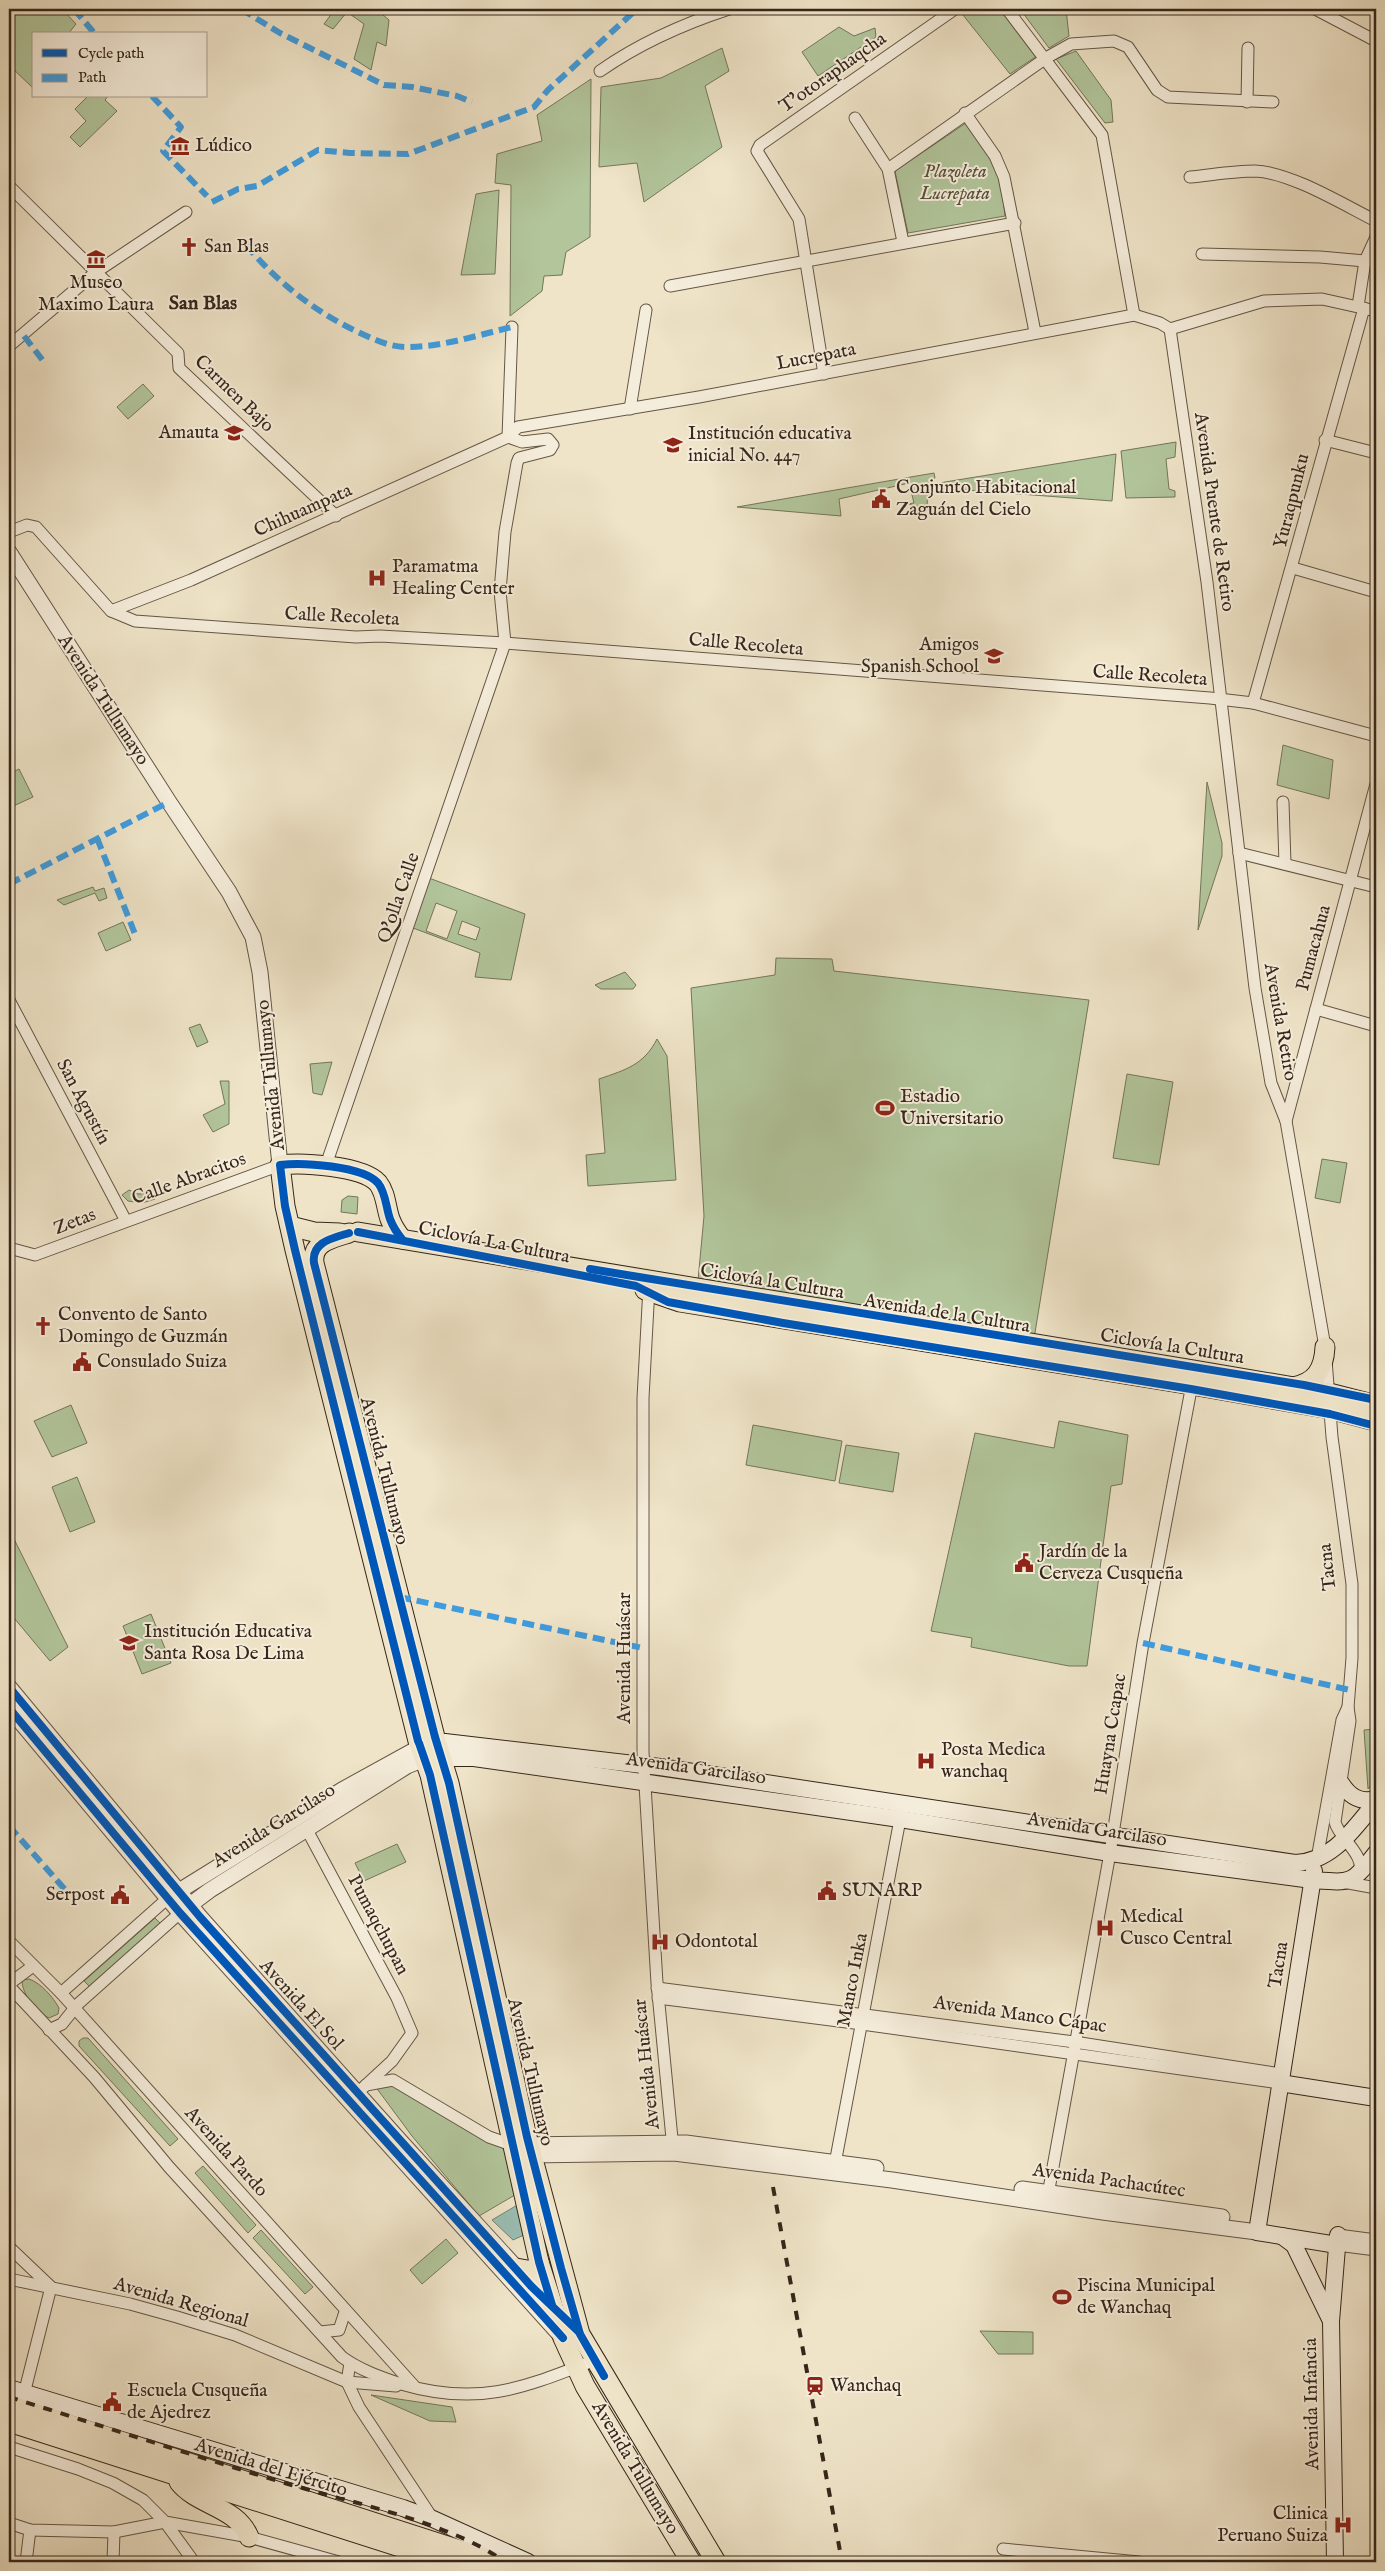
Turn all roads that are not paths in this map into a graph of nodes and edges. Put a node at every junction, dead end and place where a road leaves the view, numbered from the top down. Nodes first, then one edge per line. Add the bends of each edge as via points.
1 (729, 9) edge
2 (955, 9) edge
3 (1007, 9) edge
4 (1315, 9) edge
5 (1376, 41) edge
6 (1248, 48) dead end
7 (1046, 58) junction
8 (600, 71) dead end
9 (1246, 102) junction
10 (1273, 102) dead end
11 (965, 113) junction
12 (855, 118) dead end
13 (888, 169) junction
14 (1190, 177) dead end
15 (9, 186) edge
16 (186, 212) dead end
17 (1376, 220) edge
18 (1015, 224) junction
19 (1376, 237) edge
20 (903, 242) junction
21 (1202, 254) dead end
22 (1364, 261) junction
23 (806, 262) junction
24 (96, 272) junction
25 (670, 286) dead end
26 (1361, 307) junction
27 (646, 310) dead end
28 (1376, 312) edge
29 (1134, 315) junction
30 (512, 327) dead end
31 (1170, 329) junction
32 (1035, 332) junction
33 (9, 346) edge
34 (824, 374) junction
35 (630, 409) junction
36 (508, 438) junction
37 (1325, 440) junction
38 (1376, 453) edge
39 (336, 516) junction
40 (9, 532) edge
41 (9, 552) edge
42 (1293, 568) junction
43 (1376, 592) edge
44 (111, 611) junction
45 (505, 643) junction
46 (1222, 700) junction
47 (1254, 704) junction
48 (1376, 736) edge
49 (1376, 784) edge
50 (1282, 802) dead end
51 (1239, 852) junction
52 (1285, 864) junction
53 (1350, 880) junction
54 (1376, 887) edge
55 (9, 1000) edge
56 (1316, 1009) junction
57 (1376, 1026) edge
58 (1286, 1121) junction
59 (326, 1165) junction
60 (272, 1168) junction
61 (386, 1206) junction
62 (126, 1221) junction
63 (290, 1226) junction
64 (354, 1233) junction
65 (402, 1239) junction
66 (9, 1248) edge
67 (645, 1284) junction
68 (1325, 1347) junction
69 (1193, 1377) junction
70 (1293, 1387) junction
71 (1330, 1401) junction
72 (1376, 1405) edge
73 (1376, 1421) edge
74 (9, 1687) edge
75 (1348, 1707) junction
76 (9, 1708) edge
77 (431, 1752) junction
78 (643, 1766) junction
79 (645, 1782) junction
80 (1341, 1783) junction
81 (1376, 1800) edge
82 (902, 1812) junction
83 (306, 1828) junction
84 (1113, 1836) junction
85 (1344, 1840) junction
86 (1376, 1852) edge
87 (1110, 1853) junction
88 (1321, 1857) junction
89 (1359, 1875) junction
90 (1312, 1880) junction
91 (1341, 1882) junction
92 (1376, 1888) edge
93 (173, 1894) junction
94 (185, 1908) junction
95 (9, 1941) edge
96 (33, 1966) junction
97 (9, 1985) edge
98 (61, 1993) junction
99 (658, 1993) junction
100 (76, 2008) junction
101 (863, 2019) junction
102 (49, 2030) junction
103 (1073, 2047) junction
104 (392, 2061) junction
105 (1280, 2078) junction
106 (393, 2080) junction
107 (1376, 2088) edge
108 (357, 2093) junction
109 (1376, 2098) edge
110 (525, 2148) junction
111 (673, 2148) junction
112 (834, 2167) junction
113 (1048, 2198) junction
114 (1258, 2228) junction
115 (1282, 2236) junction
116 (1338, 2240) junction
117 (1376, 2240) edge
118 (9, 2247) edge
119 (1376, 2250) edge
120 (539, 2262) junction
121 (516, 2268) junction
122 (9, 2279) edge
123 (51, 2287) junction
124 (554, 2308) junction
125 (345, 2312) junction
126 (1331, 2321) junction
127 (320, 2332) junction
128 (572, 2336) junction
129 (595, 2360) junction
130 (350, 2363) junction
131 (577, 2367) junction
132 (343, 2380) junction
133 (415, 2388) junction
134 (13, 2404) edge
135 (9, 2447) edge
136 (174, 2475) junction
137 (432, 2519) junction
138 (165, 2522) junction
139 (9, 2523) edge
140 (30, 2530) junction
141 (114, 2532) junction
142 (249, 2538) junction
143 (1003, 2549) dead end
144 (314, 2558) edge
145 (26, 2562) edge
146 (113, 2562) edge
147 (194, 2562) edge
148 (339, 2562) edge
149 (447, 2562) edge
150 (497, 2562) edge
151 (528, 2562) edge
152 (691, 2562) edge
153 (716, 2562) edge
154 (1139, 2562) edge
155 (1335, 2562) edge

1 - 8 street via 683,24 624,54
2 - 23 street, T'otoraphaqcha via 757,151 799,219
3 - 7 street
4 - 5 street
6 - 9 street
7 - 9 street via 1071,44 1114,40 1128,47 1157,90 1168,97
7 - 11 street
7 - 29 street via 1102,135
9 - 10 street
11 - 13 street
11 - 18 street via 995,156 1004,177
12 - 13 street
13 - 20 street
14 - 17 street via 1256,171 1274,175 1292,180
15 - 24 street, Carmen Bajo
16 - 24 street
18 - 20 street
18 - 32 street
19 - 22 street, Yuraqpunku
20 - 23 street
21 - 22 street
22 - 26 street, Yuraqpunku
23 - 25 street
23 - 34 street
24 - 33 street
24 - 39 street, Carmen Bajo via 178,353 179,368
26 - 28 street
26 - 31 street via 1322,299 1264,301
26 - 37 street, Yuraqpunku
27 - 35 street
29 - 31 street via 1160,322
29 - 32 street, Lucrepata
30 - 36 street
31 - 46 street, Avenida Puente de Retiro
32 - 34 street, Lucrepata
34 - 35 street, Lucrepata
35 - 36 street, Lucrepata via 518,426
36 - 39 street, Chihuampata
36 - 45 street via 522,442 548,439 553,445 550,450 519,458 517,463 505,532 500,591
37 - 38 street
37 - 42 street, Yuraqpunku
39 - 44 street, Chihuampata via 191,580
40 - 44 street via 27,525 36,528
41 - 60 street, Avenida Tullumayo via 229,892 253,937 259,963
42 - 43 street
42 - 47 street, Yuraqpunku
44 - 45 street, Calle Recoleta via 134,621 153,623
45 - 46 street, Calle Recoleta
45 - 59 street, Q'olla Calle
46 - 47 street, Calle Recoleta
46 - 51 street, Avenida Retiro
47 - 48 street, Calle Recoleta
49 - 53 street, Pumacahua
50 - 52 street
51 - 52 street
51 - 58 street, Avenida Retiro via 1255,988 1271,1083
52 - 53 street
53 - 54 street
53 - 56 street, Pumacahua
55 - 62 street, San Agustín
56 - 57 street
56 - 58 street, Pumacahua
58 - 68 street, Avenida Retiro
59 - 60 main road via 296,1163
59 - 61 main road via 373,1179 384,1193
60 - 62 street, Calle Abracitos
60 - 63 main road, Avenida Tullumayo
61 - 64 main road via 375,1222
61 - 65 main road via 390,1220
62 - 66 street, Zetas via 35,1255
63 - 64 main road, Avenida de la Cultura via 314,1232
63 - 77 main road, Avenida Tullumayo
64 - 65 main road, Avenida de la Cultura
64 - 77 main road, Avenida Tullumayo via 320,1244 314,1253 314,1263
65 - 67 main road, Avenida de la Cultura
67 - 69 main road, Avenida de la Cultura via 680,1302 925,1334
67 - 78 street, Avenida Huáscar
68 - 70 main road via 1321,1370 1314,1379
68 - 71 street
69 - 70 main road, Avenida de la Cultura
69 - 71 main road, Avenida de la Cultura
69 - 84 street, Huayna Ccapac via 1143,1643
70 - 71 main road, Avenida de la Cultura
71 - 72 main road, Avenida de la Cultura
71 - 73 main road, Avenida de la Cultura
71 - 75 street, Tacna via 1352,1584
74 - 93 street, Avenida El Sol
75 - 80 street, Tacna via 1350,1721
75 - 88 street, Tacna via 1342,1720
76 - 93 street, Avenida El Sol
77 - 78 main road, Avenida Garcilaso via 445,1742
77 - 79 main road, Avenida Garcilaso
77 - 83 street, Avenida Garcilaso
77 - 93 street, Avenida Garcilaso via 342,1790
77 - 110 main road, Avenida Tullumayo
78 - 79 street, Avenida Huáscar
78 - 82 main road, Avenida Garcilaso
79 - 82 main road, Avenida Garcilaso
79 - 99 street, Avenida Huáscar
80 - 81 main road via 1356,1799
80 - 85 street, Tacna via 1334,1822
81 - 85 main road
82 - 84 main road, Avenida Garcilaso
82 - 87 main road, Avenida Garcilaso
82 - 101 street, Manco Inka
83 - 94 street, Avenida Garcilaso
83 - 104 street, Pumaqchupan via 410,2027 410,2039
84 - 87 street, Huayna Ccapac
84 - 88 main road, Avenida Garcilaso via 1295,1863
85 - 88 main road
85 - 89 street, Tacna via 1360,1862
86 - 89 main road
87 - 90 main road, Avenida Garcilaso
87 - 103 street, Huayna Ccapac
88 - 90 main road, Tacna
89 - 91 main road, Avenida Garcilaso
90 - 91 main road, Avenida Garcilaso
90 - 105 main road, Tacna
91 - 92 street
93 - 94 street, Avenida El Sol
93 - 98 street, Avenida Garcilaso
94 - 100 street, Avenida Garcilaso
94 - 108 street, Avenida El Sol
95 - 96 street, Avenida Pardo
96 - 97 street
96 - 98 street, Avenida Pardo
97 - 102 street
98 - 100 street, Avenida Pardo
99 - 101 street, Avenida Manco Cápac
99 - 111 street, Avenida Huáscar
100 - 102 street, Avenida Garcilaso via 62,2024
100 - 125 street, Avenida Pardo
101 - 103 street, Avenida Manco Cápac
101 - 112 street, Manco Inka
102 - 127 street
103 - 105 street, Avenida Manco Cápac
103 - 113 street, Huayna Ccapac
104 - 106 street
104 - 108 street
105 - 107 main road, Avenida Manco Cápac
105 - 109 main road, Avenida Manco Cápac
105 - 114 main road, Tacna
106 - 108 street
106 - 110 street via 489,2137
108 - 121 street, Avenida El Sol
108 - 128 street, Avenida El Sol
110 - 111 street, Avenida Pachacútec
110 - 111 street, Avenida Pachacútec via 584,2155
110 - 120 main road, Avenida Tullumayo
110 - 128 main road, Avenida Tullumayo
111 - 112 street, Avenida Pachacútec
112 - 113 street, Avenida Pachacútec
113 - 114 street, Avenida Pachacútec
114 - 115 main road, Avenida Pachacútec
114 - 116 main road, Avenida Pachacútec
115 - 116 main road, Avenida Pachacútec
115 - 126 main road via 1294,2246
116 - 117 street, Avenida Pachacútec
116 - 119 street, Avenida Pachacútec
116 - 126 main road, Avenida Infancia
118 - 123 street
120 - 121 main road via 533,2271
120 - 124 main road, Avenida Tullumayo
121 - 124 street, Avenida El Sol
122 - 123 street, Avenida Regional
123 - 132 street, Avenida Regional via 130,2304 235,2335
123 - 134 street
124 - 128 main road, Avenida Tullumayo
125 - 127 street via 339,2330
125 - 133 street, Avenida Pardo
126 - 155 main road, Avenida Infancia
127 - 130 street
128 - 129 main road, Avenida Tullumayo
128 - 131 main road, Avenida Tullumayo
129 - 131 street
129 - 153 main road, Avenida Tullumayo
130 - 132 street
130 - 133 street
131 - 133 street via 487,2394 459,2396
131 - 152 main road, Avenida Tullumayo via 585,2386
132 - 133 street, Avenida Regional
132 - 137 street
134 - 136 main road, Avenida del Ejército
134 - 137 main road, Avenida del Ejército
134 - 150 main road, Avenida del Ejército
135 - 138 street via 113,2483 143,2500
136 - 142 main road via 186,2490 222,2508 239,2522
136 - 149 main road, Avenida del Ejército
137 - 151 main road, Avenida del Ejército
138 - 141 street
138 - 142 street
138 - 147 street
139 - 140 street
140 - 141 street
140 - 145 street
141 - 146 street
142 - 144 street
143 - 154 street
144 - 148 street

